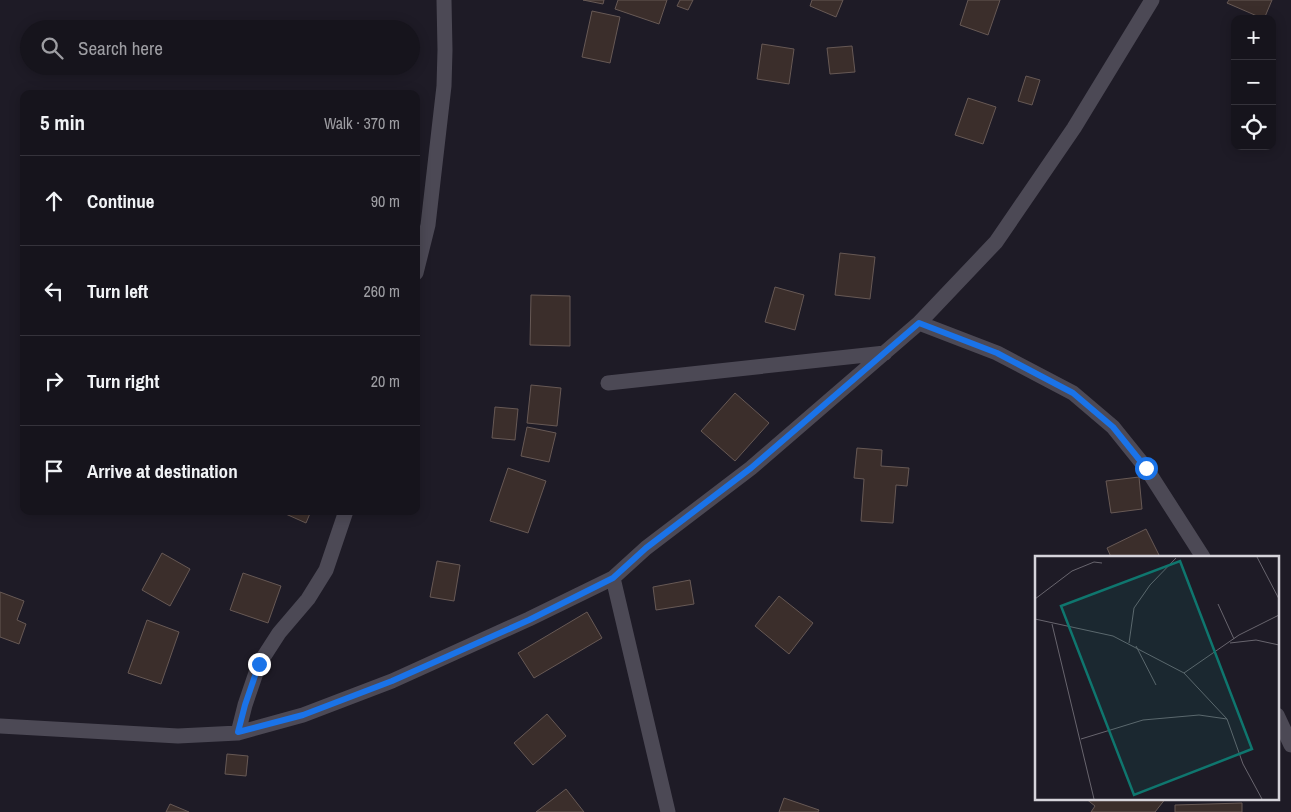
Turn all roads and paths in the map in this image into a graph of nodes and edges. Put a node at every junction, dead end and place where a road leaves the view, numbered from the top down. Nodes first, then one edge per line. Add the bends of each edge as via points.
1 (444, 0) edge
2 (1152, 0) edge
3 (420, 257) edge
4 (919, 323) junction
5 (885, 352) junction
6 (608, 383) dead end
7 (345, 515) edge
8 (1202, 556) edge
9 (613, 578) junction
10 (1278, 717) edge
11 (0, 726) edge
12 (238, 732) junction
13 (1291, 746) edge
14 (668, 812) edge

1 - 3 street via 442,106 428,225
2 - 4 street via 1074,128 996,242
4 - 5 street
4 - 8 street via 997,353 1073,393 1113,427 1146,468
5 - 6 street
5 - 9 street via 751,468 646,548
7 - 12 street via 326,570 259,664
9 - 12 street via 529,620 392,681 303,715
9 - 14 street
10 - 13 street
11 - 12 street via 178,736

